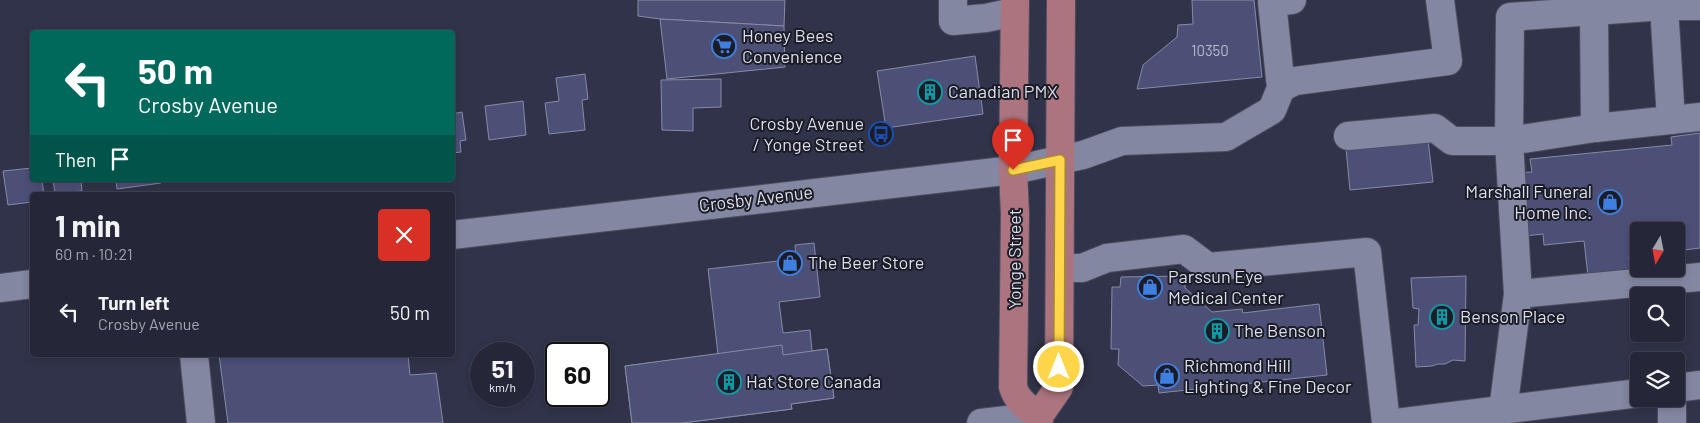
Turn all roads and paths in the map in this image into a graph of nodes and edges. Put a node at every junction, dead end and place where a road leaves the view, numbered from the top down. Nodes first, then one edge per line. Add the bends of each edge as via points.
1 (953, 0) edge
2 (1061, 0) edge
3 (1292, 0) edge
4 (1440, 0) edge
5 (1014, 6) edge
6 (1664, 6) junction
7 (1700, 6) edge
8 (1594, 12) junction
9 (1281, 88) junction
10 (1700, 117) edge
11 (1671, 120) junction
12 (1595, 128) junction
13 (1348, 136) dead end
14 (1509, 142) junction
15 (1060, 160) junction
16 (1013, 170) junction
17 (455, 235) edge
18 (1060, 268) junction
19 (1700, 277) edge
20 (30, 284) edge
21 (0, 288) edge
22 (1518, 294) junction
23 (194, 357) edge
24 (1700, 386) edge
25 (1685, 387) edge
26 (1630, 394) edge
27 (1672, 407) edge
28 (1503, 410) junction
29 (1039, 419) edge
30 (201, 423) edge
31 (981, 423) edge
32 (1386, 423) edge
33 (1396, 423) edge
34 (1672, 423) edge

1 - 5 street via 953,21 986,18
2 - 15 main road
3 - 9 street via 1272,2
4 - 9 street via 1448,61 1295,81
5 - 16 main road, Yonge Street
6 - 7 street
6 - 8 street
6 - 11 street
8 - 12 street
8 - 14 street via 1510,18
9 - 15 street, Crosby Avenue via 1272,110 1226,136 1122,141
10 - 11 street
11 - 12 street
12 - 14 street
13 - 14 street via 1435,128 1452,141
14 - 22 street
15 - 16 street, Crosby Avenue
15 - 18 main road
16 - 17 street, Crosby Avenue
16 - 29 main road, Yonge Street via 1013,387 1022,404
18 - 29 main road via 1059,387
18 - 32 street via 1082,268 1107,258 1184,249 1208,267 1367,252
19 - 22 street
20 - 21 street
22 - 28 street
23 - 30 street
24 - 25 street
26 - 28 street
27 - 34 street
28 - 33 street
29 - 31 street

